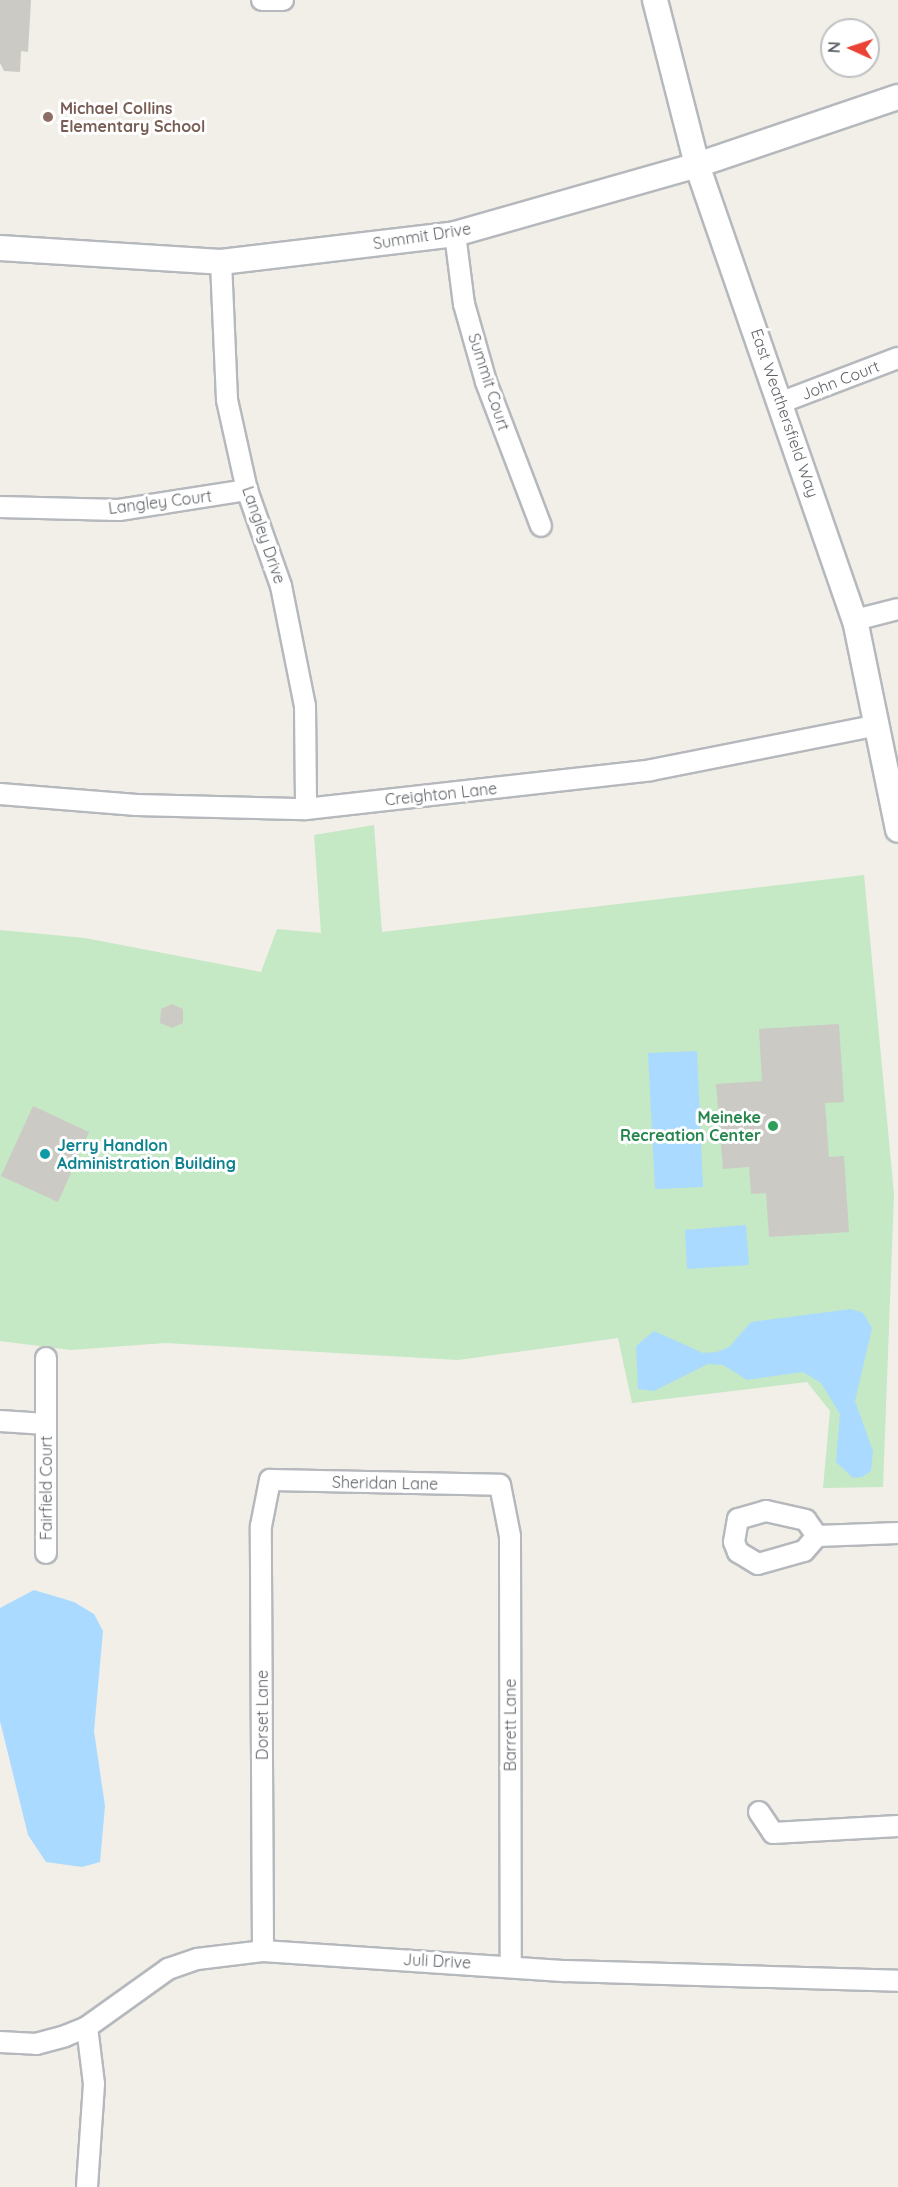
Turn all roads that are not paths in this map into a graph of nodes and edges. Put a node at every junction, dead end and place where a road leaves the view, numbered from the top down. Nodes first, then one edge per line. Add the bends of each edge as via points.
1 (262, 0) edge
2 (283, 0) edge
3 (656, 0) edge
4 (898, 97) edge
5 (697, 165) junction
6 (455, 234) junction
7 (0, 248) edge
8 (221, 262) junction
9 (898, 358) edge
10 (782, 402) junction
11 (247, 490) junction
12 (0, 507) edge
13 (541, 526) dead end
14 (898, 609) edge
15 (855, 620) junction
16 (878, 726) junction
17 (0, 794) edge
18 (306, 809) junction
19 (898, 830) edge
20 (46, 1358) dead end
21 (0, 1420) edge
22 (46, 1424) junction
23 (270, 1480) joint
24 (500, 1485) joint
25 (898, 1533) edge
26 (817, 1536) dead end
27 (46, 1553) dead end
28 (759, 1812) dead end
29 (898, 1826) edge
30 (262, 1951) junction
31 (511, 1965) junction
32 (898, 1981) edge
33 (87, 2028) junction
34 (0, 2042) edge
35 (87, 2187) edge

1 - 2 street
3 - 5 street, East Weathersfield Way
4 - 5 street, Summit Drive
5 - 6 street, Summit Drive
5 - 10 street, East Weathersfield Way
6 - 8 street, Summit Drive
6 - 13 street, Summit Court via 464,304 486,382
7 - 8 street, Summit Drive
8 - 11 street, Langley Drive via 227,400
9 - 10 street, John Court
10 - 15 street, East Weathersfield Way
11 - 12 street, Langley Court via 119,510
11 - 18 street, Langley Drive via 281,586 305,706
14 - 15 street
15 - 16 street, East Weathersfield Way
16 - 18 street, Creighton Lane via 651,770
16 - 19 street, East Weathersfield Way
17 - 18 street, Creighton Lane via 137,805
20 - 22 street, Fairfield Court
21 - 22 street, Fairfield Court
22 - 27 street, Fairfield Court
23 - 24 street, Sheridan Lane
23 - 30 street, Dorset Lane via 261,1526
24 - 31 street, Barrett Lane via 510,1536
25 - 26 street
28 - 29 street via 773,1833
30 - 31 street, Juli Drive
30 - 33 street, Juli Drive via 197,1959 168,1969
31 - 32 street, Juli Drive via 744,1979
33 - 34 street, Juli Drive via 36,2044
33 - 35 street via 93,2084

